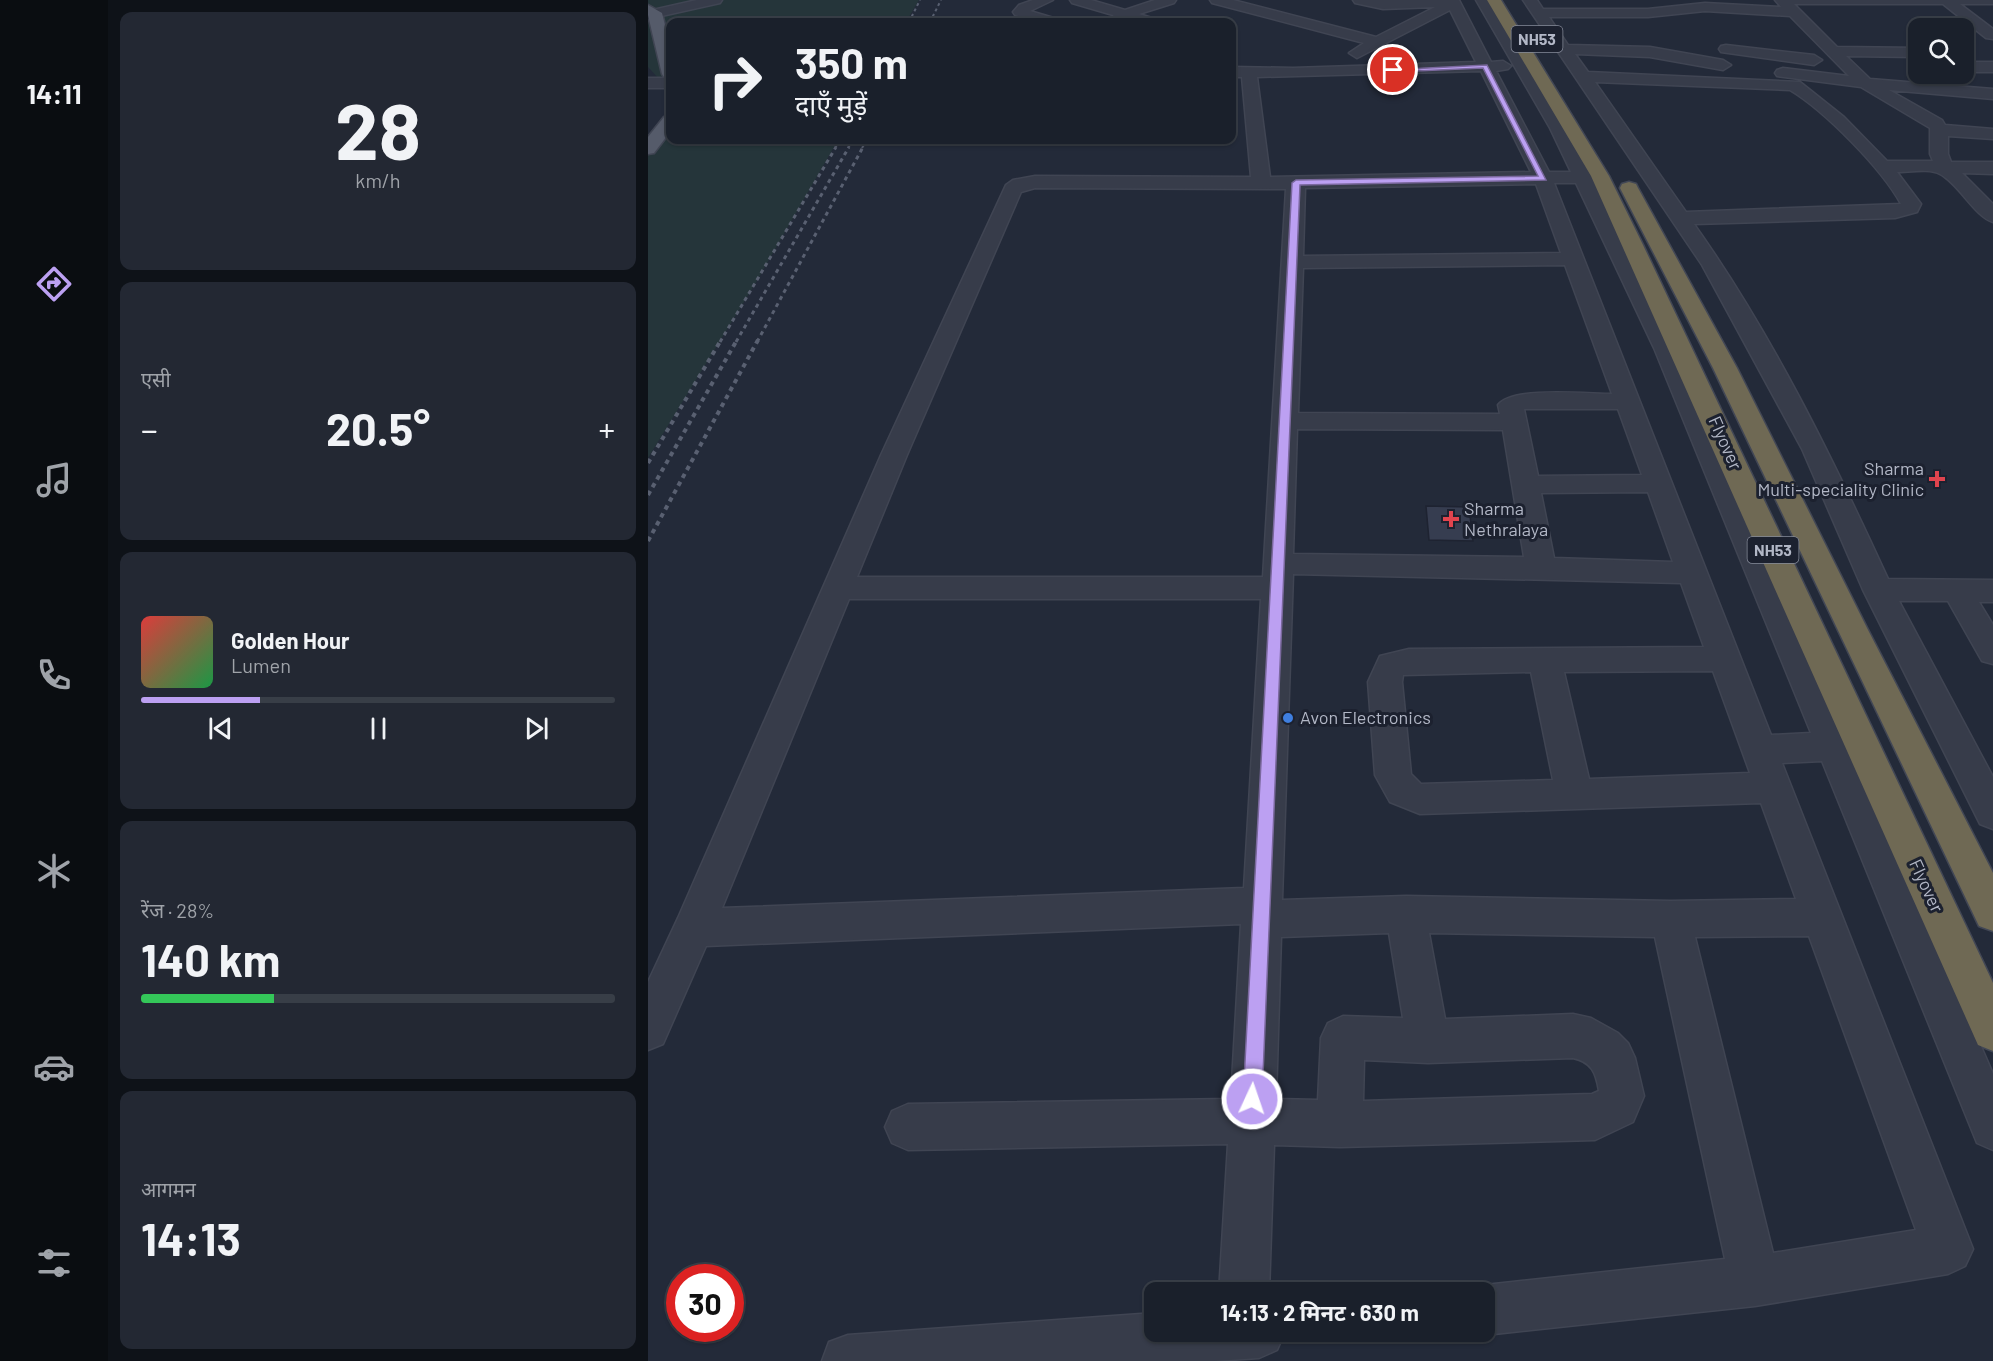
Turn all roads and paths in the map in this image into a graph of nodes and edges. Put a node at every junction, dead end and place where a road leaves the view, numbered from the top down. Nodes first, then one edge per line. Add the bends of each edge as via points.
1 (715, 0) edge
2 (1046, 0) edge
3 (1077, 0) edge
4 (1169, 0) edge
5 (1217, 0) edge
6 (1360, 0) edge
7 (1822, 0) edge
8 (1946, 0) edge
9 (1453, 2) edge
10 (1488, 2) edge
11 (1719, 3) edge
12 (1744, 4) edge
13 (1383, 5) junction
14 (1782, 6) edge
15 (1688, 8) junction
16 (1528, 9) edge
17 (1993, 10) edge
18 (650, 12) edge
19 (1962, 12) junction
20 (1572, 13) junction
21 (1126, 14) junction
22 (1039, 18) edge
23 (1114, 18) edge
24 (1138, 18) edge
25 (1416, 21) junction
26 (1735, 27) dead end
27 (1991, 35) dead end
28 (1376, 42) junction
29 (1564, 49) junction
30 (1596, 49) junction
31 (1726, 50) junction
32 (1908, 52) edge
33 (1974, 53) edge
34 (1983, 53) dead end
35 (1836, 54) junction
36 (1242, 55) dead end
37 (666, 62) edge
38 (1722, 65) junction
39 (1485, 66) junction
40 (1974, 67) edge
41 (1993, 67) edge
42 (1908, 70) edge
43 (1324, 72) junction
44 (1240, 73) edge
45 (1293, 73) junction
46 (1552, 74) junction
47 (1872, 79) junction
48 (666, 83) edge
49 (648, 84) edge
50 (1974, 84) edge
51 (1986, 93) edge
52 (1844, 102) dead end
53 (1821, 104) junction
54 (666, 126) edge
55 (1940, 130) junction
56 (1993, 134) edge
57 (648, 149) edge
58 (1882, 166) junction
59 (1944, 168) junction
60 (1993, 168) edge
61 (1582, 177) junction
62 (1544, 178) junction
63 (1261, 183) junction
64 (1296, 183) junction
65 (1965, 184) junction
66 (1993, 187) edge
67 (1993, 216) edge
68 (1681, 218) junction
69 (1574, 259) junction
70 (1292, 262) junction
71 (1629, 402) junction
72 (1285, 421) junction
73 (1514, 422) junction
74 (1659, 483) junction
75 (1526, 485) junction
76 (1541, 568) junction
77 (1693, 573) junction
78 (1277, 576) junction
79 (838, 588) junction
80 (1956, 589) junction
81 (1878, 590) junction
82 (1993, 591) edge
83 (1993, 652) edge
84 (1726, 659) junction
85 (1545, 660) junction
86 (1834, 747) junction
87 (1760, 749) junction
88 (1774, 788) junction
89 (1574, 795) junction
90 (1993, 813) edge
91 (1261, 912) junction
92 (1993, 913) edge
93 (1406, 914) junction
94 (1823, 917) junction
95 (1671, 920) junction
96 (694, 928) junction
97 (648, 1029) edge
98 (1993, 1030) edge
99 (1428, 1041) junction
100 (1251, 1121) junction
101 (1340, 1124) junction
102 (908, 1127) dead end
103 (1993, 1127) edge
104 (1755, 1281) junction
105 (1244, 1282) edge
106 (1495, 1309) edge
107 (1144, 1339) edge
108 (1242, 1342) edge
109 (848, 1361) edge
110 (1243, 1361) edge

1 - 18 street
2 - 22 street via 1020,12
3 - 21 street
4 - 21 street
5 - 28 street
6 - 13 street
7 - 8 street
7 - 14 street
7 - 19 street via 1838,13
8 - 17 street
8 - 19 street
9 - 10 street
9 - 13 street
9 - 25 street
9 - 39 street
10 - 46 street
11 - 12 street
11 - 15 street
11 - 26 street
12 - 14 street
13 - 25 street via 1416,17
14 - 35 street
15 - 20 street
15 - 31 street via 1716,28
16 - 20 street
16 - 29 street
17 - 19 street
18 - 37 main road
19 - 27 street
20 - 30 street
21 - 23 street
21 - 24 street
25 - 28 street
28 - 43 street
29 - 30 street
29 - 46 street
30 - 38 street via 1650,52
31 - 35 street
31 - 38 street
32 - 35 street
33 - 34 street
35 - 47 street
36 - 45 street
38 - 47 street
39 - 43 street
39 - 46 street
39 - 62 street
40 - 41 street
42 - 47 street
43 - 45 street
44 - 45 street
44 - 63 street
46 - 53 street via 1786,83 1800,87
46 - 61 street via 1559,128
46 - 68 street
46 - 92 highway, Flyover / NH53 via 1624,180 1725,368
46 - 98 highway, Flyover / NH53
47 - 51 street
47 - 55 street via 1892,98
48 - 49 street
50 - 51 street
52 - 53 street
53 - 58 street
54 - 57 main road
55 - 56 street
55 - 59 street via 1938,154
58 - 59 street
58 - 68 street via 1909,200 1910,208 1895,212
59 - 60 street
59 - 65 street
61 - 62 street
61 - 86 street via 1666,348
62 - 64 street
62 - 69 street
63 - 64 street
63 - 79 street via 1035,182 1013,189
64 - 70 street
65 - 66 street
65 - 67 street
68 - 81 street via 1713,265 1815,449
69 - 70 street
69 - 71 street
70 - 72 street
71 - 73 street via 1520,401 1511,405
71 - 74 street
72 - 73 street
72 - 78 street
73 - 75 street
74 - 75 street
74 - 77 street
75 - 76 street
76 - 77 street
76 - 78 street
77 - 84 street
78 - 79 street
78 - 91 street
79 - 96 street
80 - 81 street
80 - 82 street
80 - 83 street
81 - 90 street
84 - 85 street
84 - 87 street
85 - 89 street
85 - 89 street via 1409,661 1392,665 1385,682 1393,775 1399,788 1420,799
86 - 87 street
86 - 103 street
87 - 88 street
88 - 89 street
88 - 94 street
91 - 93 street
91 - 96 street
91 - 100 street
93 - 95 street
93 - 99 street
94 - 95 street
94 - 104 street via 1948,1249
95 - 104 street
96 - 97 street
99 - 101 street via 1343,1038
99 - 101 street via 1573,1036 1591,1040 1612,1058 1622,1096 1617,1106 1595,1117
100 - 101 street
100 - 102 street
100 - 105 street
104 - 106 street
107 - 109 street
108 - 110 street

